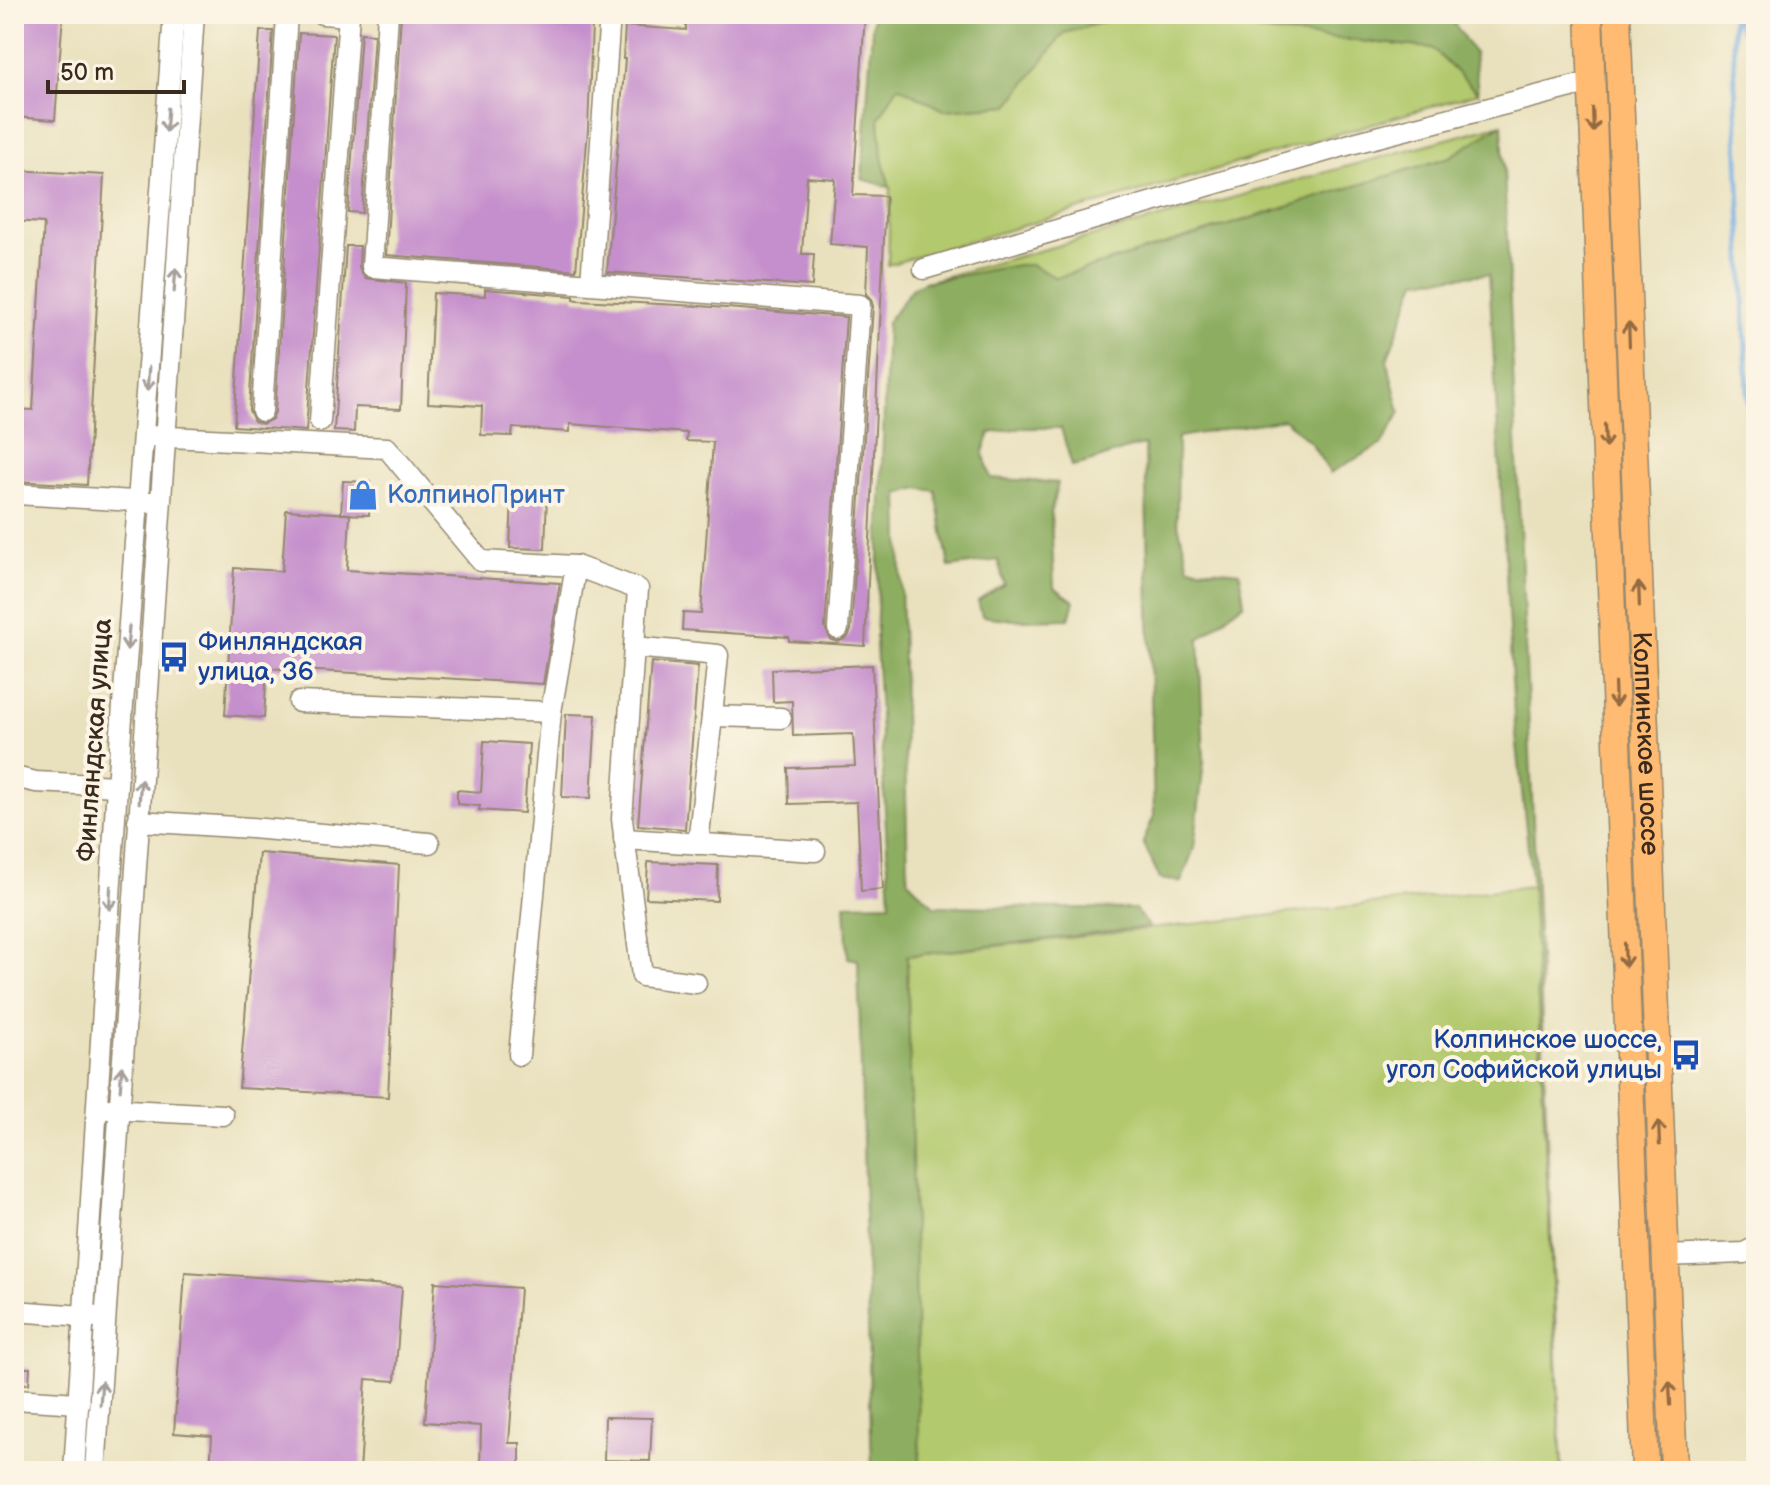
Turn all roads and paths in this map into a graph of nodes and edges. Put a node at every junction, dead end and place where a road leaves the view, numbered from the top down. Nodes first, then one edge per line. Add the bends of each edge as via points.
1 (174, 14) edge
2 (194, 14) edge
3 (287, 14) edge
4 (322, 14) edge
5 (388, 14) edge
6 (610, 14) edge
7 (1589, 14) edge
8 (1617, 14) edge
9 (349, 15) edge
10 (1591, 82) junction
11 (924, 269) dead end
12 (591, 283) junction
13 (262, 411) dead end
14 (320, 421) dead end
15 (154, 437) junction
16 (16, 494) dead end
17 (149, 502) junction
18 (576, 566) junction
19 (838, 629) dead end
20 (634, 647) junction
21 (299, 702) dead end
22 (551, 712) junction
23 (712, 716) junction
24 (781, 718) dead end
25 (14, 777) edge
26 (117, 786) junction
27 (138, 821) junction
28 (624, 839) junction
29 (429, 843) dead end
30 (698, 844) junction
31 (815, 851) dead end
32 (696, 983) dead end
33 (519, 1055) dead end
34 (96, 1108) junction
35 (118, 1110) junction
36 (223, 1115) dead end
37 (1756, 1247) edge
38 (1664, 1256) junction
39 (14, 1311) edge
40 (85, 1316) junction
41 (106, 1317) junction
42 (14, 1399) edge
43 (79, 1403) junction
44 (74, 1471) edge
45 (95, 1471) edge
46 (1645, 1471) edge
47 (1674, 1471) edge

1 -> 15 street, Финляндская улица
15 -> 2 street, Финляндская улица
3 - 13 street
4 - 9 street
5 - 12 street via 372,267
6 - 12 street
7 - 10 main road, Колпинское шоссе
38 -> 8 main road, Колпинское шоссе
9 - 14 street
10 - 11 street via 1354,143
10 -> 46 main road, Колпинское шоссе
12 - 19 street via 860,305
15 - 17 street, Финляндская улица
15 - 18 street via 387,448 481,561
16 - 17 street
17 -> 26 street, Финляндская улица
27 -> 17 street, Финляндская улица
18 - 20 street via 638,589
18 - 22 street
20 - 23 street via 718,655
20 - 28 street
21 - 22 street
22 - 33 street
23 - 24 street
23 - 30 street
25 - 26 street
26 -> 34 street, Финляндская улица
27 - 29 street
35 -> 27 street, Финляндская улица
28 - 30 street
28 - 32 street via 642,976
30 - 31 street
34 - 35 street
34 - 40 street, Финляндская улица
35 - 36 street
35 - 41 street, Финляндская улица
37 - 38 street via 1744,1253
47 -> 38 main road, Колпинское шоссе
39 - 40 street
40 - 41 street
40 - 43 street, Финляндская улица
45 -> 41 street, Финляндская улица
42 - 43 street
43 - 44 street, Финляндская улица

